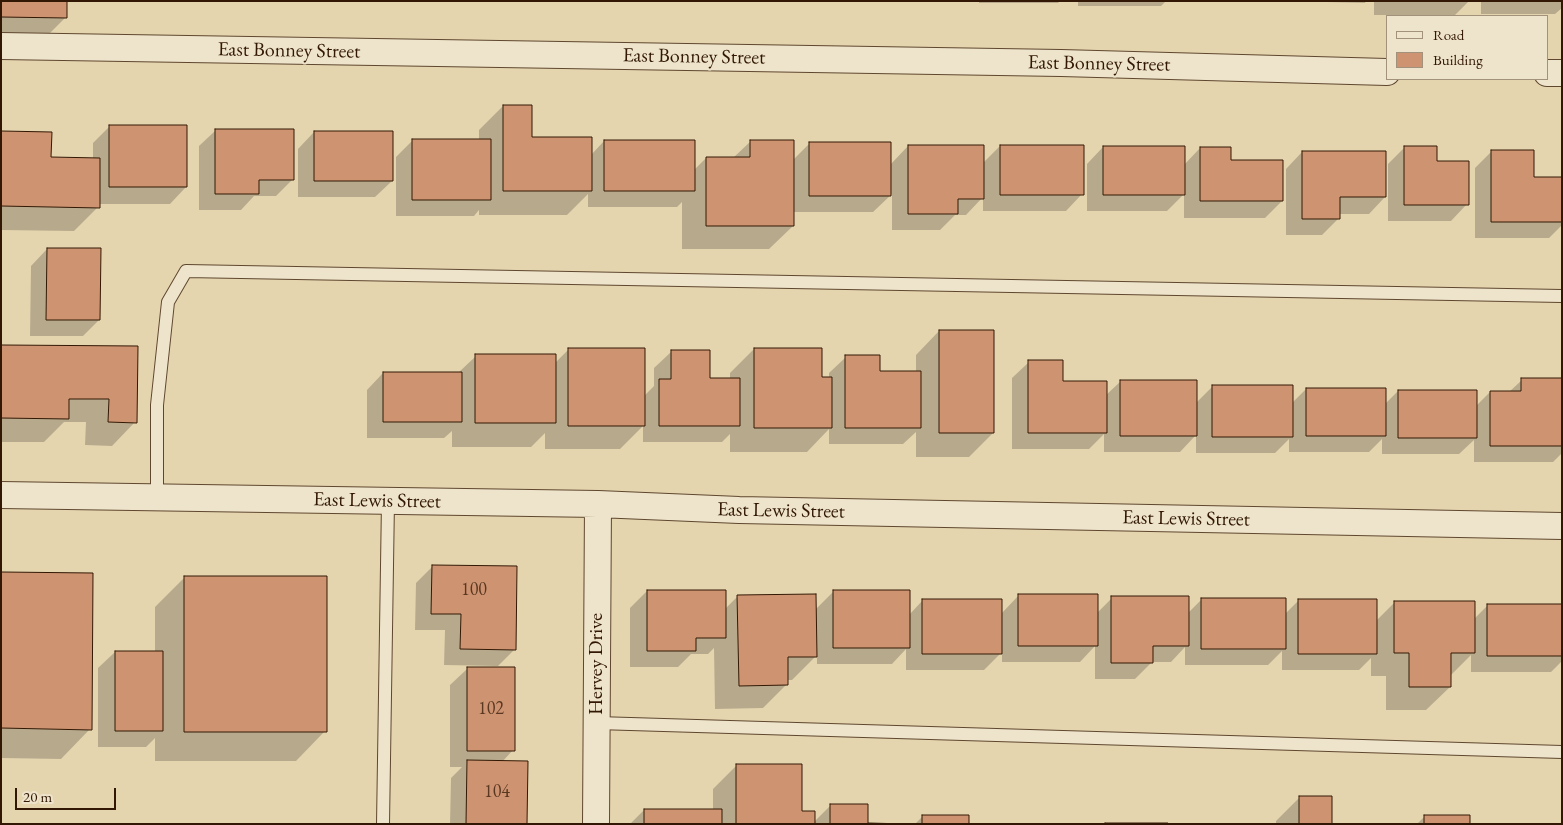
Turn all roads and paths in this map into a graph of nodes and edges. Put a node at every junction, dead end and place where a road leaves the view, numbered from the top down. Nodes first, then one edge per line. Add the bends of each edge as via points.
1 (1, 46) edge
2 (1386, 72) edge
3 (1548, 73) edge
4 (1562, 73) edge
5 (1562, 296) edge
6 (1, 495) edge
7 (157, 498) junction
8 (388, 501) junction
9 (598, 504) junction
10 (1562, 526) edge
11 (597, 724) junction
12 (1562, 752) edge
13 (383, 824) edge
14 (596, 824) edge

1 - 2 street, East Bonney Street via 1061,63
3 - 4 street
5 - 7 lane via 186,271 168,302 157,405
6 - 7 street, East Lewis Street
7 - 8 street, East Lewis Street
8 - 9 street, East Lewis Street
8 - 13 lane
9 - 10 street, East Lewis Street
9 - 11 street, Hervey Drive
11 - 12 lane
11 - 14 street, Hervey Drive

